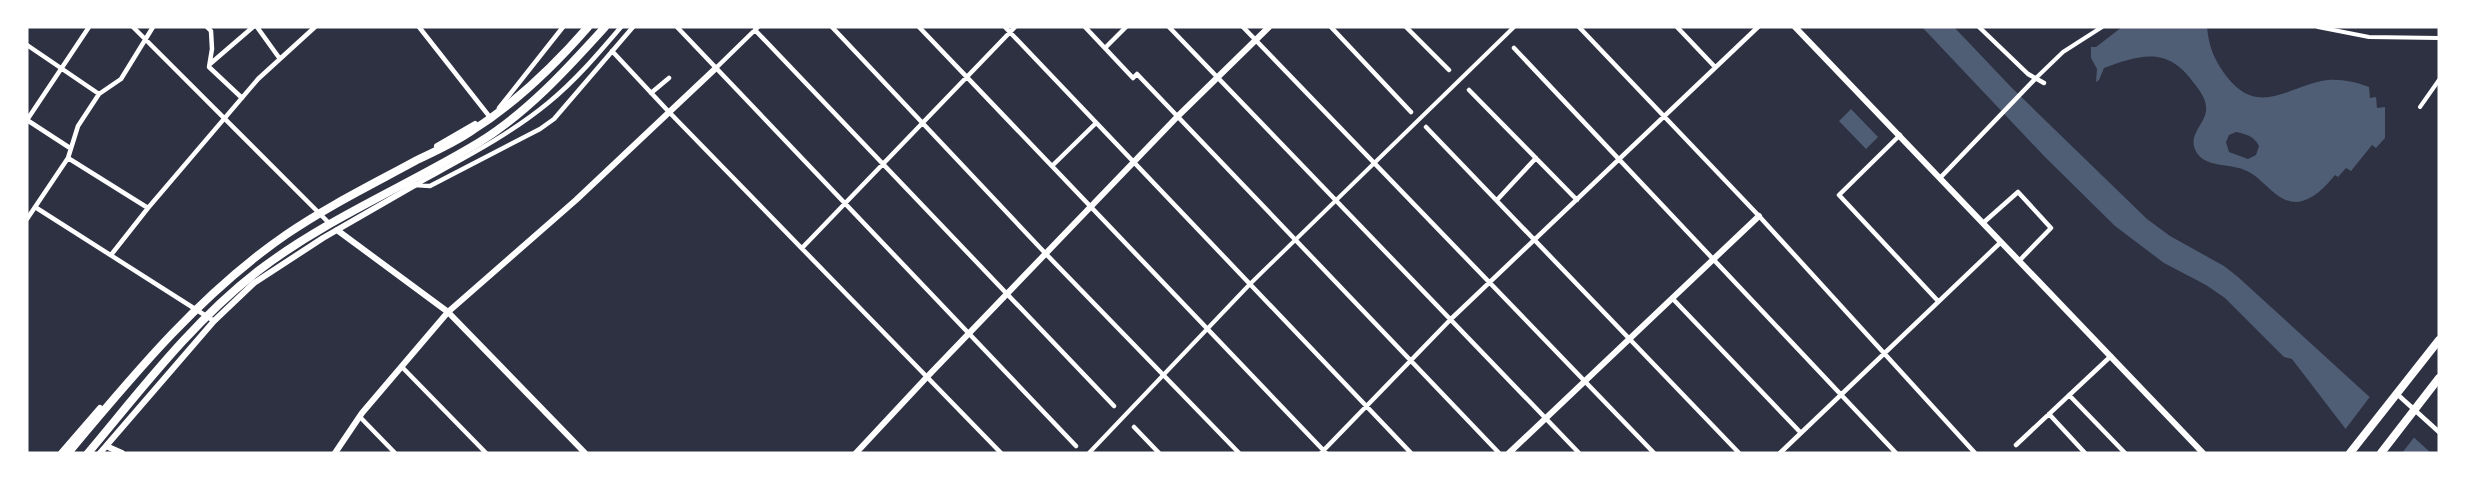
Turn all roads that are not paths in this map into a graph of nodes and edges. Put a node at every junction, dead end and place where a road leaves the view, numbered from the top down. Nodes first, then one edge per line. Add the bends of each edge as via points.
1 (89, 27) edge
2 (133, 27) edge
3 (153, 27) edge
4 (207, 27) edge
5 (217, 27) edge
6 (255, 27) edge
7 (314, 27) edge
8 (419, 27) edge
9 (563, 27) edge
10 (587, 27) edge
11 (605, 27) edge
12 (621, 27) edge
13 (633, 27) edge
14 (677, 27) edge
15 (832, 27) edge
16 (919, 27) edge
17 (1005, 27) edge
18 (1015, 27) edge
19 (1085, 27) edge
20 (1126, 27) edge
21 (1169, 27) edge
22 (1243, 27) edge
23 (1269, 27) edge
24 (1331, 27) edge
25 (1406, 27) edge
26 (1514, 27) edge
27 (1579, 27) edge
28 (1677, 27) edge
29 (1758, 27) edge
30 (1795, 27) edge
31 (1979, 27) edge
32 (2102, 27) edge
33 (2318, 27) edge
34 (757, 28) edge
35 (212, 31) junction
36 (1010, 33) junction
37 (2439, 38) edge
38 (145, 39) junction
39 (1256, 40) junction
40 (27, 45) edge
41 (1105, 48) junction
42 (1514, 48) dead end
43 (612, 51) junction
44 (280, 59) junction
45 (210, 64) junction
46 (1715, 67) junction
47 (62, 68) junction
48 (716, 68) junction
49 (1449, 70) dead end
50 (1218, 77) junction
51 (669, 78) dead end
52 (966, 78) junction
53 (2035, 80) junction
54 (2439, 80) edge
55 (2043, 83) dead end
56 (1469, 90) dead end
57 (651, 93) junction
58 (99, 94) junction
59 (242, 98) junction
60 (2420, 106) dead end
61 (499, 108) junction
62 (669, 112) junction
63 (1411, 112) dead end
64 (489, 116) junction
65 (1664, 116) junction
66 (1177, 117) junction
67 (224, 118) junction
68 (27, 120) edge
69 (922, 123) junction
70 (1096, 123) junction
71 (1426, 127) dead end
72 (1899, 135) junction
73 (70, 148) junction
74 (68, 158) junction
75 (1536, 158) junction
76 (1619, 159) junction
77 (1375, 162) junction
78 (1133, 163) junction
79 (883, 164) junction
80 (1052, 166) junction
81 (1940, 178) junction
82 (415, 185) junction
83 (1336, 199) junction
84 (1497, 200) junction
85 (1577, 200) junction
86 (845, 203) junction
87 (35, 207) junction
88 (1090, 207) junction
89 (147, 208) junction
90 (317, 212) junction
91 (1759, 216) junction
92 (27, 219) edge
93 (1983, 223) junction
94 (337, 230) junction
95 (1294, 240) junction
96 (1534, 240) junction
97 (2001, 242) junction
98 (802, 248) junction
99 (1046, 254) junction
100 (111, 255) junction
101 (1713, 260) junction
102 (2019, 261) junction
103 (1491, 283) junction
104 (1250, 284) junction
105 (1007, 293) junction
106 (1672, 298) junction
107 (1938, 301) junction
108 (194, 307) junction
109 (447, 312) junction
110 (1451, 319) junction
111 (214, 321) junction
112 (1208, 329) junction
113 (969, 334) junction
114 (1630, 338) junction
115 (2439, 339) edge
116 (1883, 354) junction
117 (2110, 356) junction
118 (1410, 361) junction
119 (402, 367) junction
120 (1164, 375) junction
121 (926, 378) junction
122 (2439, 378) edge
123 (1585, 381) junction
124 (2397, 394) junction
125 (1841, 395) junction
126 (2069, 395) junction
127 (1365, 405) junction
128 (1114, 406) dead end
129 (2414, 410) junction
130 (2049, 414) junction
131 (360, 417) junction
132 (1546, 418) junction
133 (1134, 427) dead end
134 (2439, 432) edge
135 (1801, 433) junction
136 (2016, 445) dead end
137 (106, 446) junction
138 (1076, 446) dead end
139 (1323, 452) edge
140 (2083, 452) edge
141 (61, 453) edge
142 (69, 453) edge
143 (87, 453) edge
144 (100, 453) edge
145 (122, 453) edge
146 (335, 453) edge
147 (395, 453) edge
148 (486, 453) edge
149 (585, 453) edge
150 (856, 453) edge
151 (1001, 453) edge
152 (1089, 453) edge
153 (1159, 453) edge
154 (1239, 453) edge
155 (1411, 453) edge
156 (1499, 453) edge
157 (1509, 453) edge
158 (1579, 453) edge
159 (1654, 453) edge
160 (1739, 453) edge
161 (1780, 453) edge
162 (1896, 453) edge
163 (1975, 453) edge
164 (2125, 453) edge
165 (2203, 453) edge
166 (2350, 453) edge
167 (2381, 453) edge

1 - 47 street
2 - 38 street
3 - 38 street
4 - 35 street
5 - 35 street
6 - 44 street
6 - 45 street
7 - 44 street
8 - 64 street
9 - 61 street
10 - 61 street via 543,72
10 - 142 highway via 545,73 480,126 320,213 238,271 153,354
11 - 143 highway via 560,76 479,142 329,223 230,294
12 - 82 street via 548,104
13 - 43 street
14 - 48 street
15 - 69 street
16 - 52 street
17 - 36 street
18 - 36 street
19 - 41 street
20 - 41 street
21 - 50 street
22 - 39 street
23 - 39 street
24 - 63 street
25 - 49 street
26 - 77 street
27 - 65 street
28 - 46 street
29 - 46 street
30 - 72 street
31 - 53 street
32 - 53 street via 2063,52
33 - 37 street via 2369,37
34 - 48 street
34 - 79 street
35 - 45 street
36 - 52 street
36 - 70 street
38 - 58 street via 121,79
38 - 67 street
39 - 50 street
39 - 77 street
40 - 47 street
41 - 66 street via 1133,78 1137,74
42 - 76 street
43 - 57 street
43 - 82 street via 554,119 540,129 430,186
44 - 59 street
45 - 59 street
46 - 65 street
47 - 58 street
47 - 68 street
48 - 62 street
48 - 86 street
50 - 66 street
50 - 83 street
51 - 57 street
52 - 69 street
52 - 80 street
53 - 55 street
53 - 81 street
54 - 60 street
56 - 75 street
57 - 62 street
58 - 73 street via 78,126
59 - 67 street
61 - 64 street
62 - 98 street
62 - 109 street via 576,200
64 - 90 street
65 - 76 street
65 - 91 street
66 - 78 street
66 - 95 street
67 - 89 street
67 - 90 street
68 - 73 street
69 - 79 street
69 - 99 street
70 - 78 street
70 - 80 street
71 - 84 street
72 - 81 street
72 - 107 street via 1839,195
73 - 74 street
74 - 87 street
74 - 89 street
75 - 84 street
75 - 85 street
76 - 85 street
76 - 101 street
77 - 83 street
77 - 103 street
78 - 88 street
78 - 104 street
79 - 86 street
79 - 105 street
80 - 88 street
81 - 93 street
82 - 94 street
83 - 95 street
83 - 110 street
84 - 96 street
85 - 96 street
86 - 98 street
86 - 113 street
87 - 92 street
87 - 100 street
88 - 99 street
88 - 112 street
89 - 100 street
90 - 94 street
90 - 108 street via 286,230
91 - 101 street
91 - 116 street
93 - 97 street
93 - 102 street via 2018,192 2051,228
94 - 109 street
94 - 111 street via 254,283
95 - 104 street
95 - 118 street
96 - 103 street
96 - 114 street
97 - 102 street
97 - 107 street
98 - 121 street
99 - 105 street
99 - 120 street
100 - 108 street
101 - 106 street
101 - 125 street
102 - 117 street
103 - 110 street
103 - 123 street
104 - 112 street
104 - 127 street
105 - 113 street
105 - 128 street
106 - 114 street
106 - 135 street
107 - 116 street
108 - 111 street
108 - 141 street
109 - 119 street
109 - 149 street
110 - 118 street
110 - 132 street
111 - 137 street
112 - 120 street
112 - 139 street
113 - 121 street
113 - 138 street
114 - 123 street
114 - 160 street
115 - 124 main road
116 - 125 street
116 - 163 street
117 - 126 street
117 - 165 street
118 - 127 street
118 - 156 street
119 - 131 street
119 - 148 street
120 - 152 street
120 - 154 street
121 - 150 street
121 - 151 street
122 - 129 main road
123 - 132 street
123 - 159 street
124 - 129 street
124 - 166 main road
125 - 135 street
125 - 162 street
126 - 130 street
126 - 164 street
127 - 139 street
127 - 155 street
129 - 134 street
129 - 167 main road
130 - 136 street
130 - 140 street
131 - 146 street
131 - 147 street
132 - 157 street
132 - 158 street
133 - 153 street
135 - 161 street
137 - 144 street
137 - 145 street

